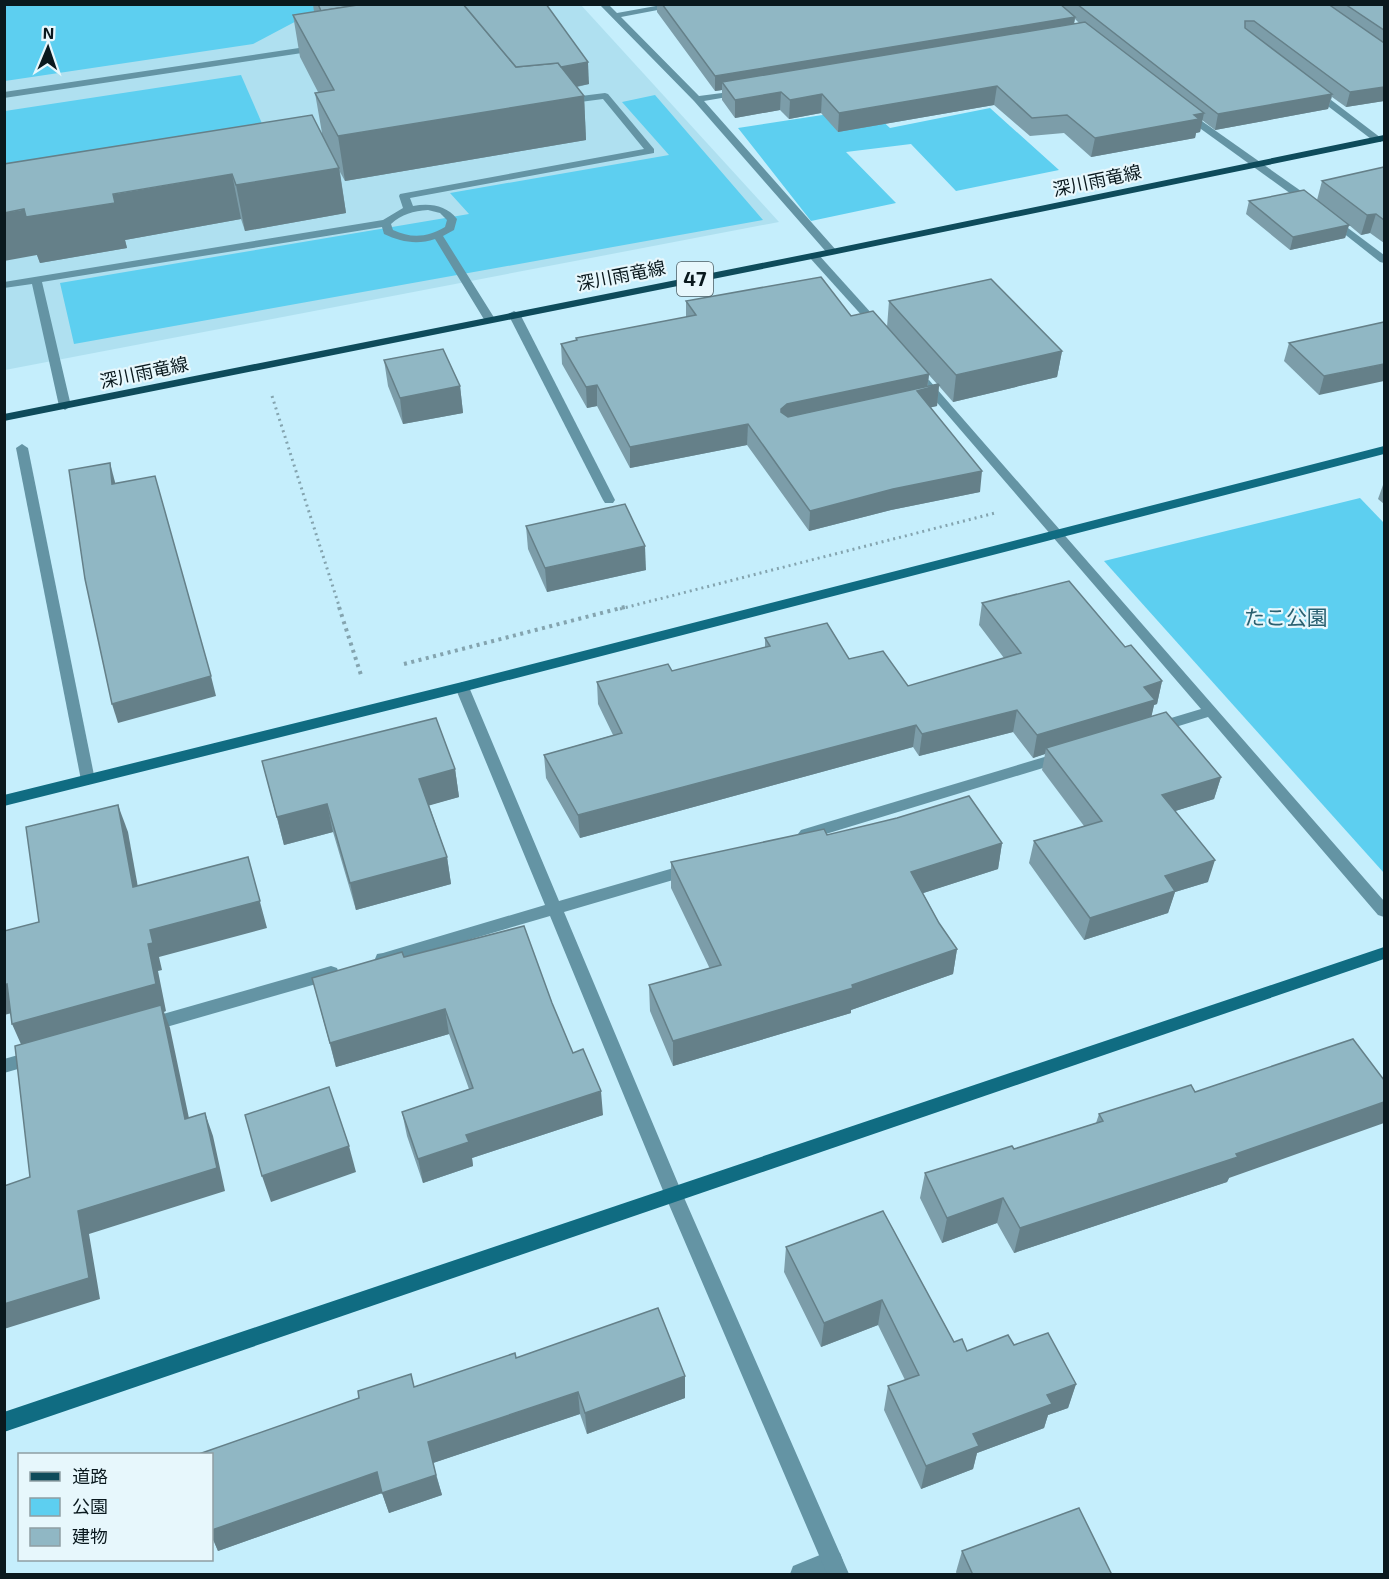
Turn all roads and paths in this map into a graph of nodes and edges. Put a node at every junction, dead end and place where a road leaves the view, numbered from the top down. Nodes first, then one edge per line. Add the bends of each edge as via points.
1 (603, 4) edge
2 (685, 4) edge
3 (614, 16) junction
4 (331, 47) edge
5 (1303, 83) edge
6 (756, 89) edge
7 (4, 95) edge
8 (697, 99) junction
9 (559, 102) edge
10 (1174, 105) edge
11 (1381, 139) edge
12 (1259, 165) junction
13 (410, 208) junction
14 (386, 223) junction
15 (438, 236) junction
16 (832, 252) junction
17 (814, 256) junction
18 (1384, 260) edge
19 (36, 279) junction
20 (4, 285) edge
21 (514, 314) junction
22 (489, 319) junction
23 (888, 339) edge
24 (917, 372) edge
25 (272, 395) dead end
26 (65, 406) junction
27 (4, 418) edge
28 (22, 448) dead end
29 (1384, 450) edge
30 (609, 500) dead end
31 (1058, 532) junction
32 (362, 675) dead end
33 (462, 687) junction
34 (1212, 711) junction
35 (1144, 731) edge
36 (1077, 752) edge
37 (88, 780) junction
38 (4, 801) edge
39 (794, 838) edge
40 (703, 865) edge
41 (556, 910) junction
42 (1384, 911) edge
43 (1384, 953) edge
44 (372, 962) edge
45 (349, 968) edge
46 (131, 1030) edge
47 (50, 1053) edge
48 (4, 1066) edge
49 (674, 1193) junction
50 (4, 1422) edge
51 (835, 1568) edge
52 (801, 1575) edge

1 - 3 street
2 - 3 street
3 - 8 street
4 - 7 street
5 - 11 street
6 - 8 street
8 - 16 street
9 - 13 street via 605,96 651,151 404,196
10 - 12 street
11 - 12 main road, 深川雨竜線 / 47
12 - 16 main road, 深川雨竜線 / 47
12 - 18 street
13 - 14 street via 394,214
13 - 15 street via 436,209 452,219 450,228
14 - 15 street via 388,232 401,238 420,240
14 - 19 street
15 - 22 street
16 - 17 main road, 深川雨竜線 / 47
17 - 21 main road, 深川雨竜線 / 47
17 - 23 street
19 - 20 street
19 - 26 street
21 - 22 main road, 深川雨竜線 / 47
21 - 30 street
22 - 26 main road, 深川雨竜線 / 47
24 - 31 street via 934,399
25 - 32 path
26 - 27 main road, 深川雨竜線 / 47
28 - 37 street
29 - 31 street
31 - 33 street
31 - 34 street
33 - 37 street
33 - 41 street
34 - 35 street
34 - 42 street
36 - 39 street
37 - 38 street
40 - 41 street
41 - 44 street
41 - 49 street
43 - 49 street
45 - 46 street
47 - 48 street
49 - 50 street
49 - 51 street
51 - 52 street

